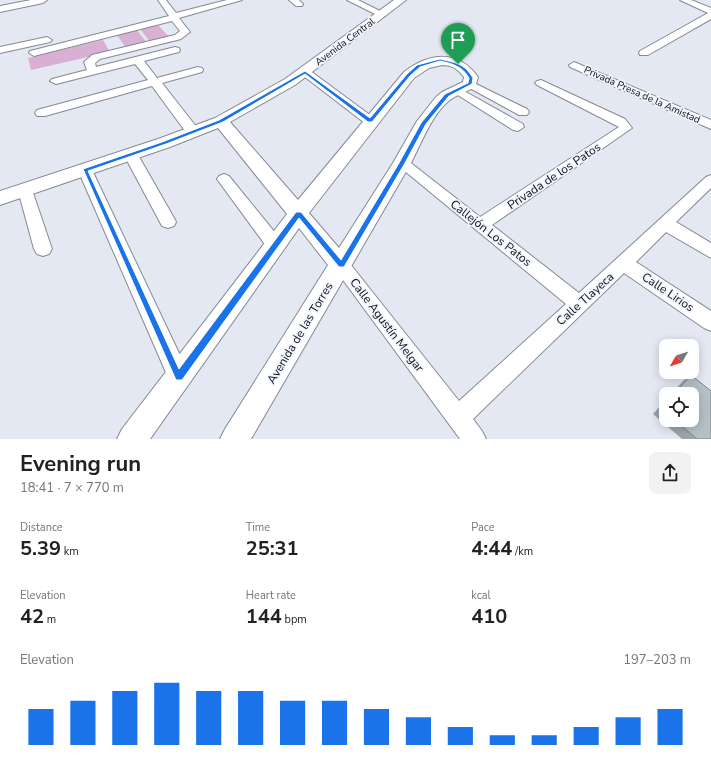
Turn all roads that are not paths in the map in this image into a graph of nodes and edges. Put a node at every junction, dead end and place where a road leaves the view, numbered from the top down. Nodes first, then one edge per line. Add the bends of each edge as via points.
1 (43, 0) edge
2 (162, 0) edge
3 (238, 0) edge
4 (351, 0) edge
5 (400, 0) edge
6 (684, 0) edge
7 (0, 9) edge
8 (711, 11) edge
9 (173, 14) junction
10 (382, 14) junction
11 (711, 15) edge
12 (107, 36) junction
13 (0, 50) edge
14 (175, 50) dead end
15 (116, 52) junction
16 (34, 53) dead end
17 (644, 53) dead end
18 (138, 60) junction
19 (574, 65) dead end
20 (198, 70) dead end
21 (93, 72) junction
22 (305, 72) junction
23 (56, 81) dead end
24 (156, 82) junction
25 (541, 83) dead end
26 (464, 87) junction
27 (523, 112) dead end
28 (41, 113) dead end
29 (221, 121) junction
30 (370, 121) junction
31 (711, 126) edge
32 (518, 127) dead end
33 (193, 132) junction
34 (131, 154) junction
35 (402, 163) junction
36 (85, 170) junction
37 (224, 179) dead end
38 (711, 180) edge
39 (25, 190) junction
40 (0, 198) edge
41 (299, 213) junction
42 (168, 222) dead end
43 (665, 223) junction
44 (480, 225) junction
45 (275, 245) junction
46 (43, 248) dead end
47 (711, 251) edge
48 (624, 263) junction
49 (341, 265) junction
50 (579, 304) junction
51 (711, 322) edge
52 (179, 377) junction
53 (458, 418) junction
54 (132, 439) edge
55 (235, 439) edge
56 (474, 439) edge

1 - 7 street
2 - 9 street
3 - 9 street
4 - 10 street
5 - 10 main road, Avenida Central
6 - 8 street
9 - 12 street via 164,21
9 - 13 street
9 - 15 street via 184,34
10 - 22 main road, Avenida Central
11 - 17 street
12 - 15 street
12 - 16 street
14 - 18 street
15 - 21 street via 90,59
18 - 21 street
18 - 24 street
19 - 31 street, Privada Presa de la Amistad
20 - 24 street
21 - 23 street
22 - 29 main road, Avenida Central
22 - 30 street
24 - 28 street
24 - 33 street
25 - 44 street, Privada de los Patos via 626,126 624,130
26 - 27 street
26 - 30 main road via 471,78 466,69 458,64 440,60 430,61 408,75
26 - 32 street
26 - 35 main road, Avenida de las Torres via 441,100 423,124
29 - 33 main road, Avenida Central
29 - 41 main road, Calle Agustín Melgar
30 - 41 main road
33 - 34 main road, Avenida Central
34 - 36 main road, Avenida Central
34 - 42 street
35 - 44 street, Callejón Los Patos
35 - 49 main road, Avenida de las Torres
36 - 39 main road, Avenida Central
36 - 52 street
37 - 45 street
38 - 43 street, Calle Tlayeca
39 - 40 main road, Avenida Central
39 - 46 street
41 - 45 main road
41 - 49 main road, Calle Agustín Melgar
43 - 47 street
43 - 48 street, Calle Tlayeca
44 - 50 street, Callejón Los Patos
45 - 52 main road
48 - 50 street, Calle Tlayeca
48 - 51 street, Calle Lirios
49 - 53 street, Calle Agustín Melgar
49 - 55 main road, Avenida de las Torres
50 - 53 street, Calle Tlayeca
52 - 54 main road
53 - 56 street, Calle Agustín Melgar

